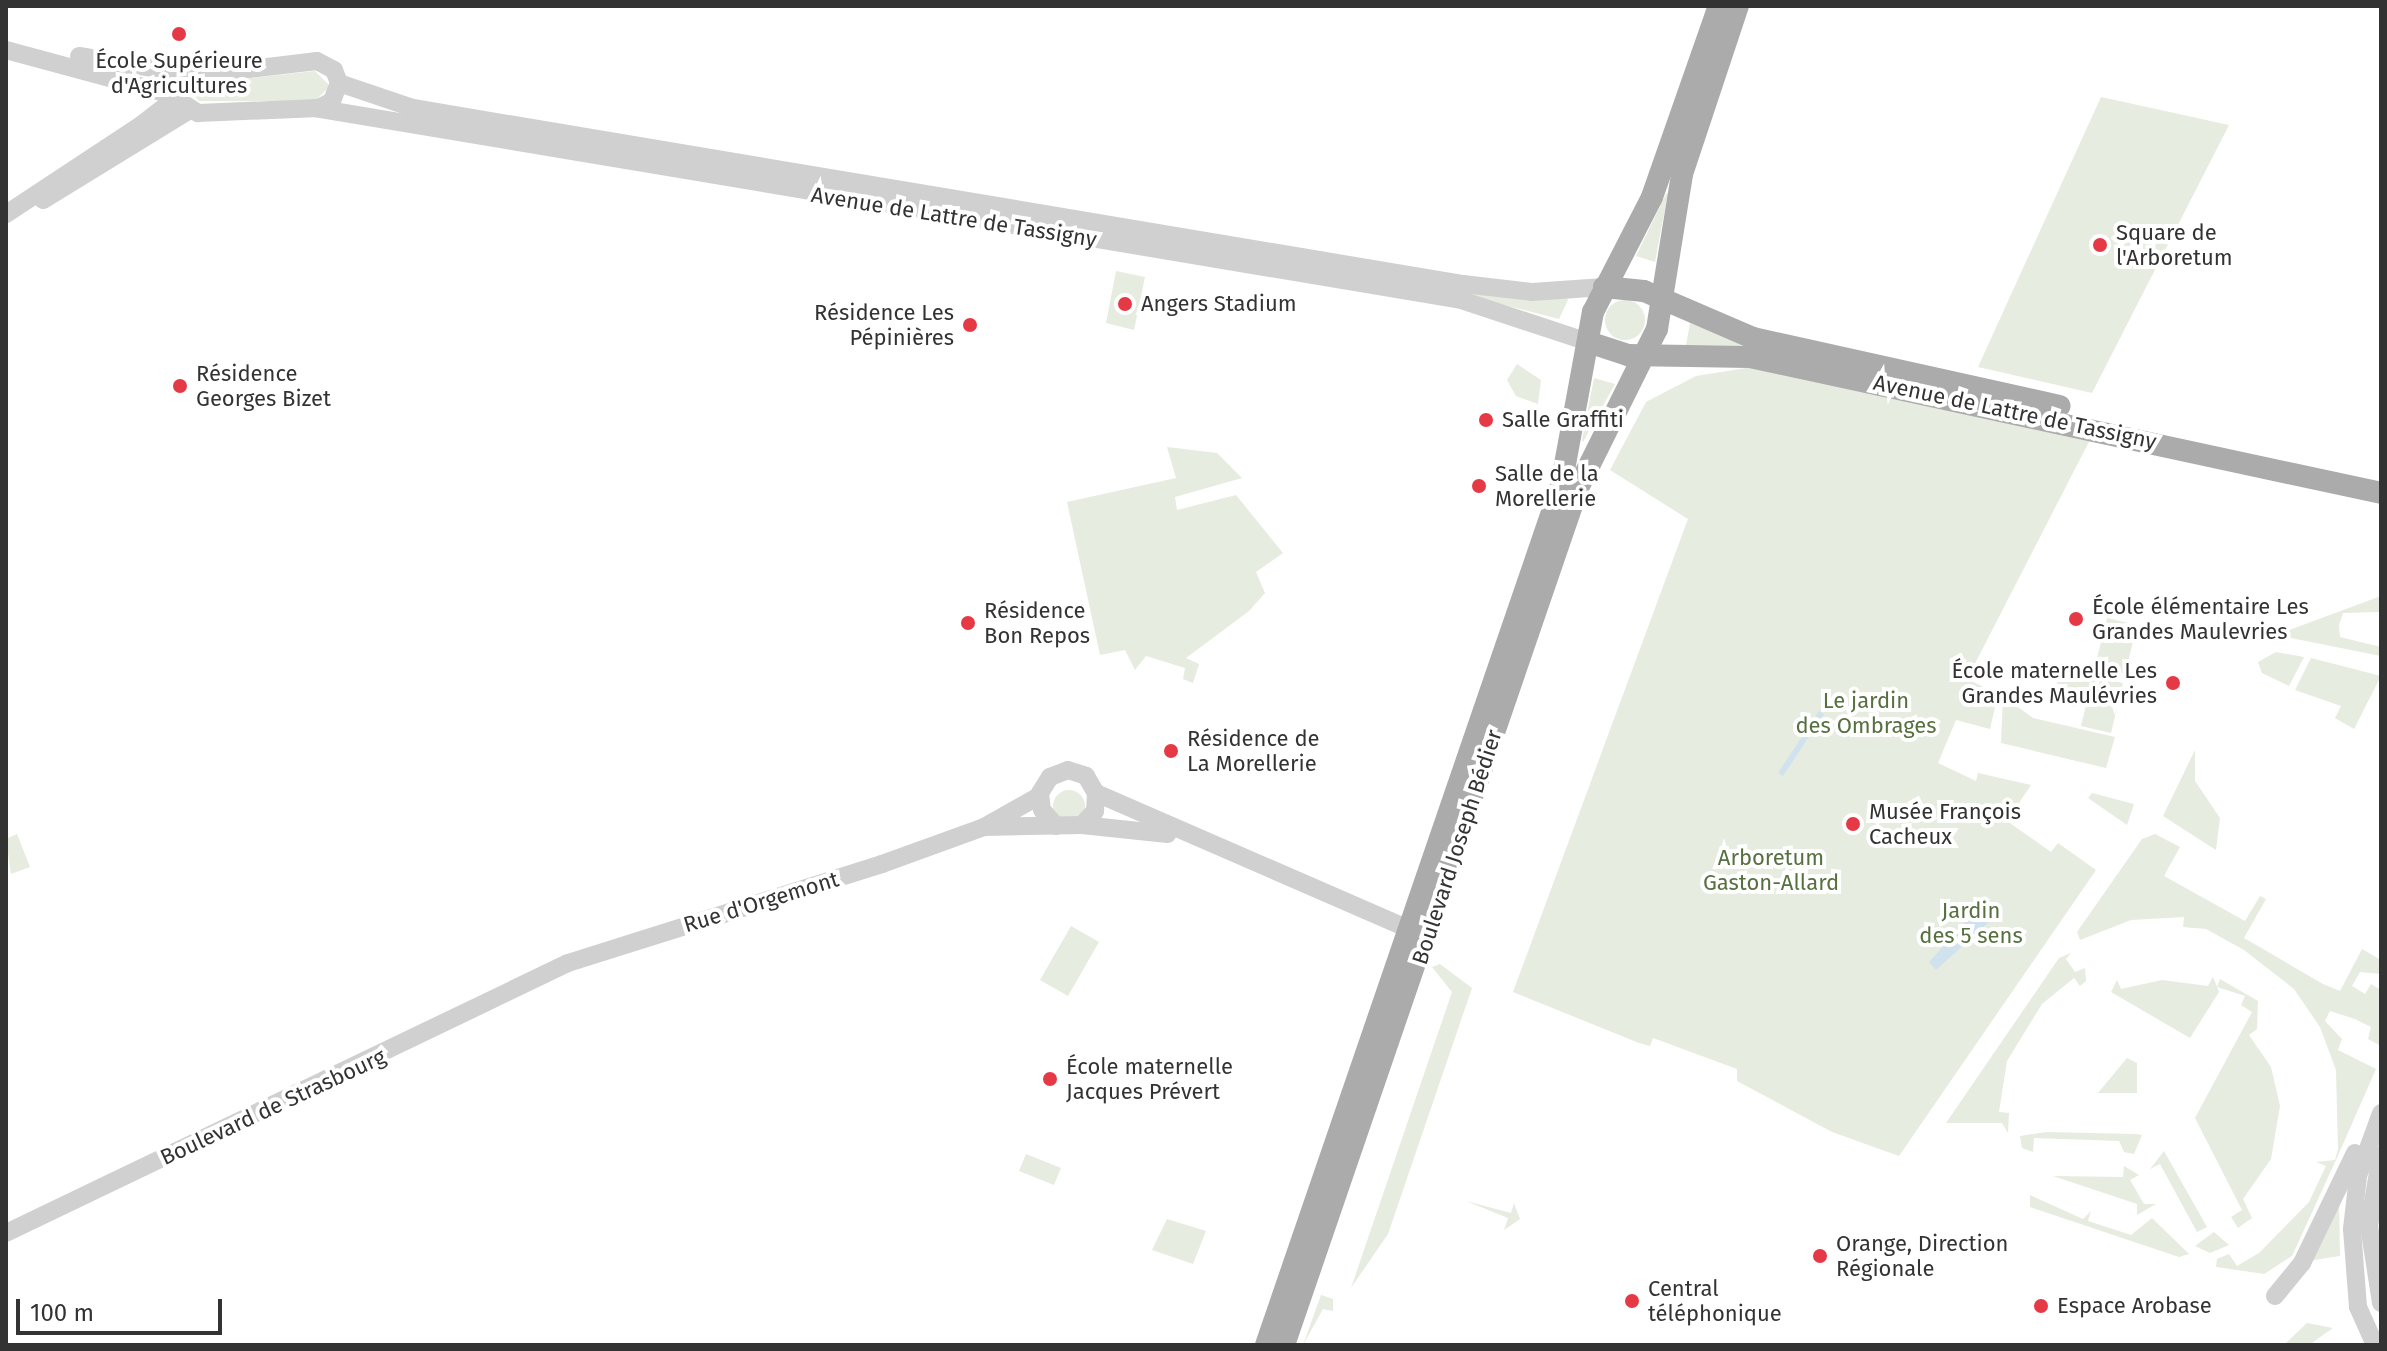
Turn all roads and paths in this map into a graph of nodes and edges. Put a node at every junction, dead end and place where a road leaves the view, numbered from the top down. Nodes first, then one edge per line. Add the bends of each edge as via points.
1 (1719, 6) edge
2 (1738, 6) edge
3 (6, 47) edge
4 (195, 75) junction
5 (339, 83) junction
6 (174, 97) junction
7 (315, 108) junction
8 (190, 110) junction
9 (6, 214) edge
10 (1604, 287) junction
11 (1662, 299) junction
12 (1588, 342) junction
13 (1646, 356) junction
14 (2381, 477) edge
15 (2381, 493) edge
16 (1096, 793) junction
17 (1039, 796) junction
18 (1082, 825) junction
19 (1056, 826) junction
20 (984, 827) junction
21 (1189, 836) junction
22 (1409, 929) junction
23 (539, 979) joint
24 (2381, 1100) edge
25 (2381, 1113) edge
26 (2381, 1155) edge
27 (6, 1233) edge
28 (2275, 1296) dead end
29 (2381, 1303) edge
30 (1266, 1345) edge
31 (1284, 1345) edge
32 (2375, 1345) edge

1 - 10 main road via 1652,197
2 - 11 main road via 1682,174
3 - 4 street
3 - 6 street
4 - 5 street, Avenue de Lattre de Tassigny via 317,61 334,70
4 - 6 street
5 - 7 street via 332,101
5 - 10 street, Avenue de Lattre de Tassigny via 413,108 1463,284 1532,292
6 - 8 street
6 - 9 street
7 - 8 street, Avenue de Lattre de Tassigny
7 - 12 street, Avenue de Lattre de Tassigny via 1461,300
8 - 9 street via 91,174
10 - 11 main road, Avenue de Lattre de Tassigny
10 - 12 main road, Boulevard Joseph Bédier
11 - 13 main road, Boulevard Joseph Bédier
11 - 14 main road, Avenue de Lattre de Tassigny via 1753,338
12 - 13 main road, Avenue de Lattre de Tassigny
12 - 22 main road, Boulevard Joseph Bédier via 1561,486
13 - 15 main road, Avenue de Lattre de Tassigny via 1750,357
13 - 31 main road, Boulevard Joseph Bédier via 1578,488
16 - 17 street, Rue d'Orgemont via 1086,776 1068,770 1050,777
16 - 18 street via 1095,811
16 - 21 street, Rue d'Orgemont
17 - 19 street
17 - 20 street, Rue d'Orgemont
18 - 19 street, Rue d'Orgemont
18 - 21 street, Rue d'Orgemont
19 - 20 street, Rue d'Orgemont
20 - 23 street, Rue d'Orgemont via 595,953
21 - 22 street, Rue d'Orgemont via 1282,868
22 - 30 main road, Boulevard Joseph Bédier
23 - 27 street, Boulevard de Strasbourg
24 - 28 street via 2302,1263
25 - 32 street via 2358,1176 2352,1229 2358,1307
26 - 29 street via 2369,1226

